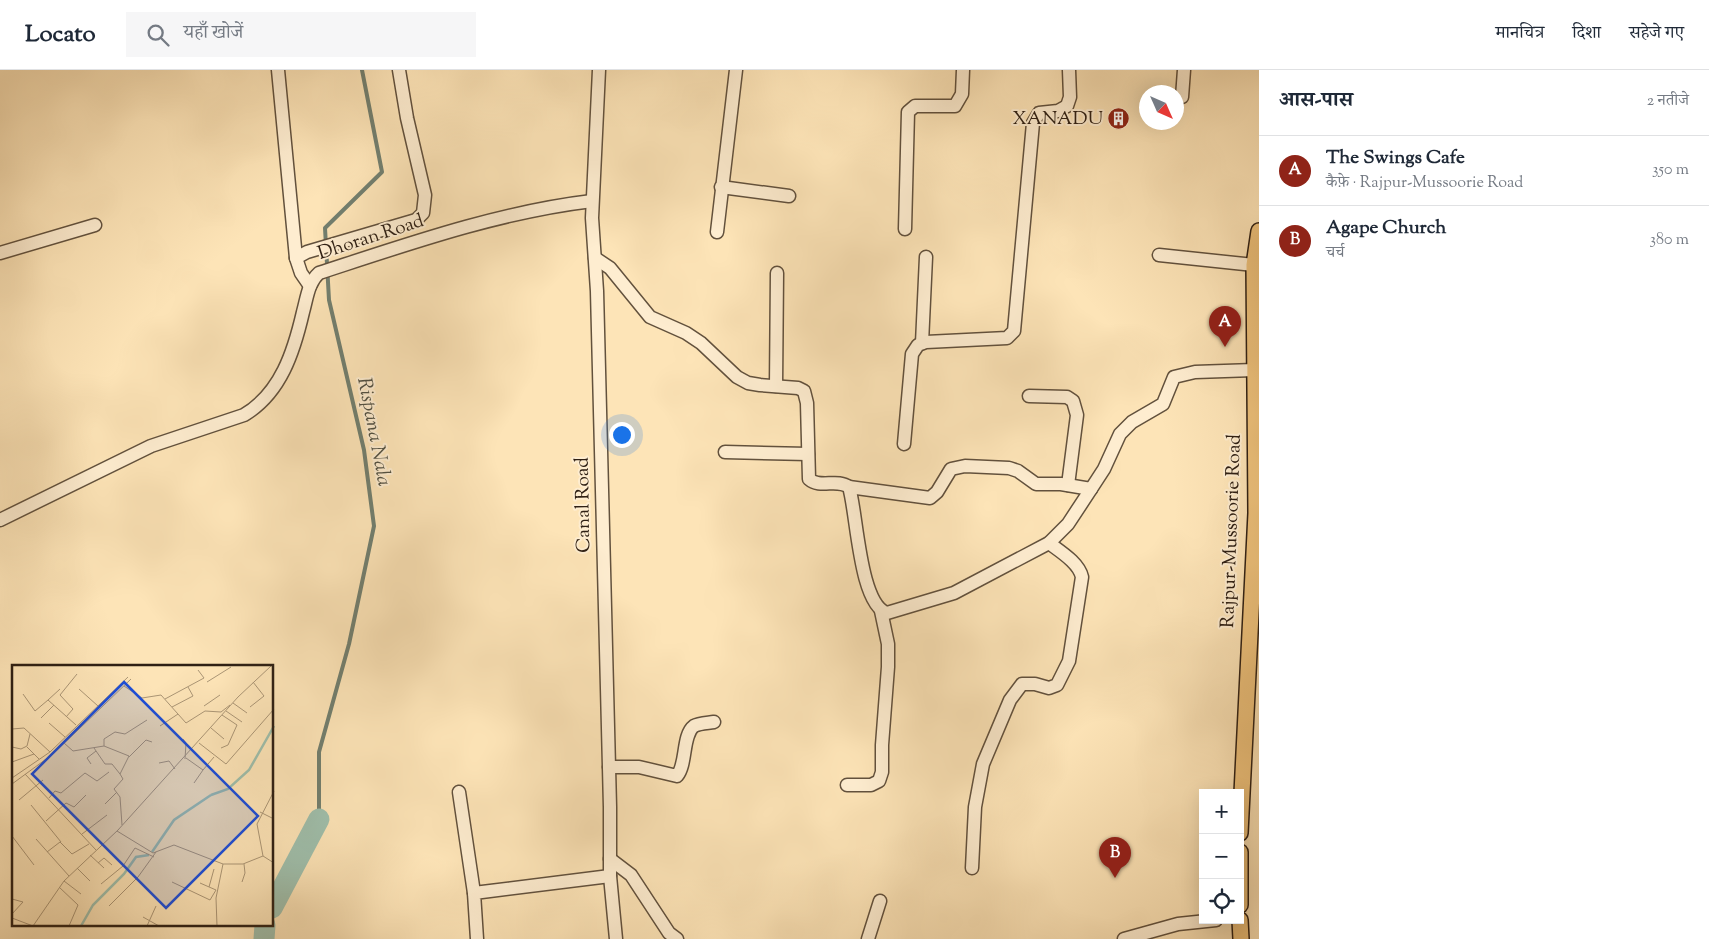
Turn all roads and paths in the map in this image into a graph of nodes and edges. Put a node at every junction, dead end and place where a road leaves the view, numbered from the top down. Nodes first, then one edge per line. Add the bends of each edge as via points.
1 (278, 70) edge
2 (399, 70) edge
3 (599, 70) edge
4 (736, 70) edge
5 (963, 70) edge
6 (1069, 70) edge
7 (1184, 70) edge
8 (1183, 85) edge
9 (721, 187) junction
10 (788, 196) dead end
11 (592, 202) junction
12 (95, 225) dead end
13 (904, 229) dead end
14 (1259, 231) edge
15 (717, 232) dead end
16 (0, 253) edge
17 (302, 255) junction
18 (1159, 255) dead end
19 (926, 257) dead end
20 (595, 258) junction
21 (1254, 264) junction
22 (777, 273) dead end
23 (310, 286) junction
24 (922, 343) junction
25 (1254, 370) junction
26 (776, 386) junction
27 (1029, 396) dead end
28 (904, 444) dead end
29 (725, 452) dead end
30 (808, 454) junction
31 (1068, 485) junction
32 (849, 487) junction
33 (1091, 489) junction
34 (0, 520) edge
35 (1049, 543) junction
36 (881, 611) junction
37 (714, 722) dead end
38 (609, 767) junction
39 (847, 785) dead end
40 (1242, 789) edge
41 (459, 792) dead end
42 (610, 859) junction
43 (972, 868) dead end
44 (610, 876) junction
45 (474, 893) junction
46 (880, 901) dead end
47 (1199, 922) edge
48 (1240, 924) edge
49 (477, 939) edge
50 (616, 939) edge
51 (676, 939) edge
52 (868, 939) edge
53 (1124, 939) edge
54 (1241, 939) edge

1 - 17 street
2 - 17 street via 406,118 425,195 423,213 416,220
3 - 11 street, Canal Road
4 - 9 street
5 - 13 street via 962,94 955,106 915,106 908,112
6 - 24 street via 1067,106 1058,111 1038,113 1033,123 1012,334 1008,338
7 - 8 street
9 - 10 street
9 - 15 street
11 - 20 street, Canal Road
11 - 23 street, Dhoran Road via 560,205 425,238 319,273
12 - 16 street
14 - 21 main road, Rajpur-Mussoorie Road
17 - 23 street via 301,273
18 - 21 street
19 - 24 street
20 - 26 street via 610,268 650,317 701,343 737,377 748,383
20 - 38 street, Canal Road
21 - 25 main road, Rajpur-Mussoorie Road
22 - 26 street
23 - 34 street, Dhoran Road via 287,364 266,398 255,408 244,415 152,446
24 - 28 street via 912,354
25 - 33 street via 1195,372 1174,377 1163,404 1132,422 1120,434
25 - 40 main road, Rajpur-Mussoorie Road via 1256,513
26 - 30 street via 804,391
27 - 31 street via 1067,397 1075,404 1077,415
29 - 30 street
30 - 32 street via 811,481
31 - 32 street via 1036,484 1009,468 965,466 951,469 930,498
31 - 33 street
32 - 36 street via 859,551 872,598
33 - 35 street via 1068,524
35 - 36 street via 954,593 893,612
35 - 43 street via 1072,562 1082,577 1068,661 1057,685 1049,688 1022,684 1010,700 980,776
36 - 39 street via 888,644 882,772 879,781 871,786
37 - 38 street via 698,724 690,730 682,768 677,776 640,767
38 - 42 street, Canal Road
41 - 45 street
42 - 44 street, Canal Road
42 - 51 street via 631,875
44 - 45 street
44 - 50 street, Canal Road
45 - 49 street
46 - 52 street
47 - 53 street via 1178,924
48 - 54 main road

